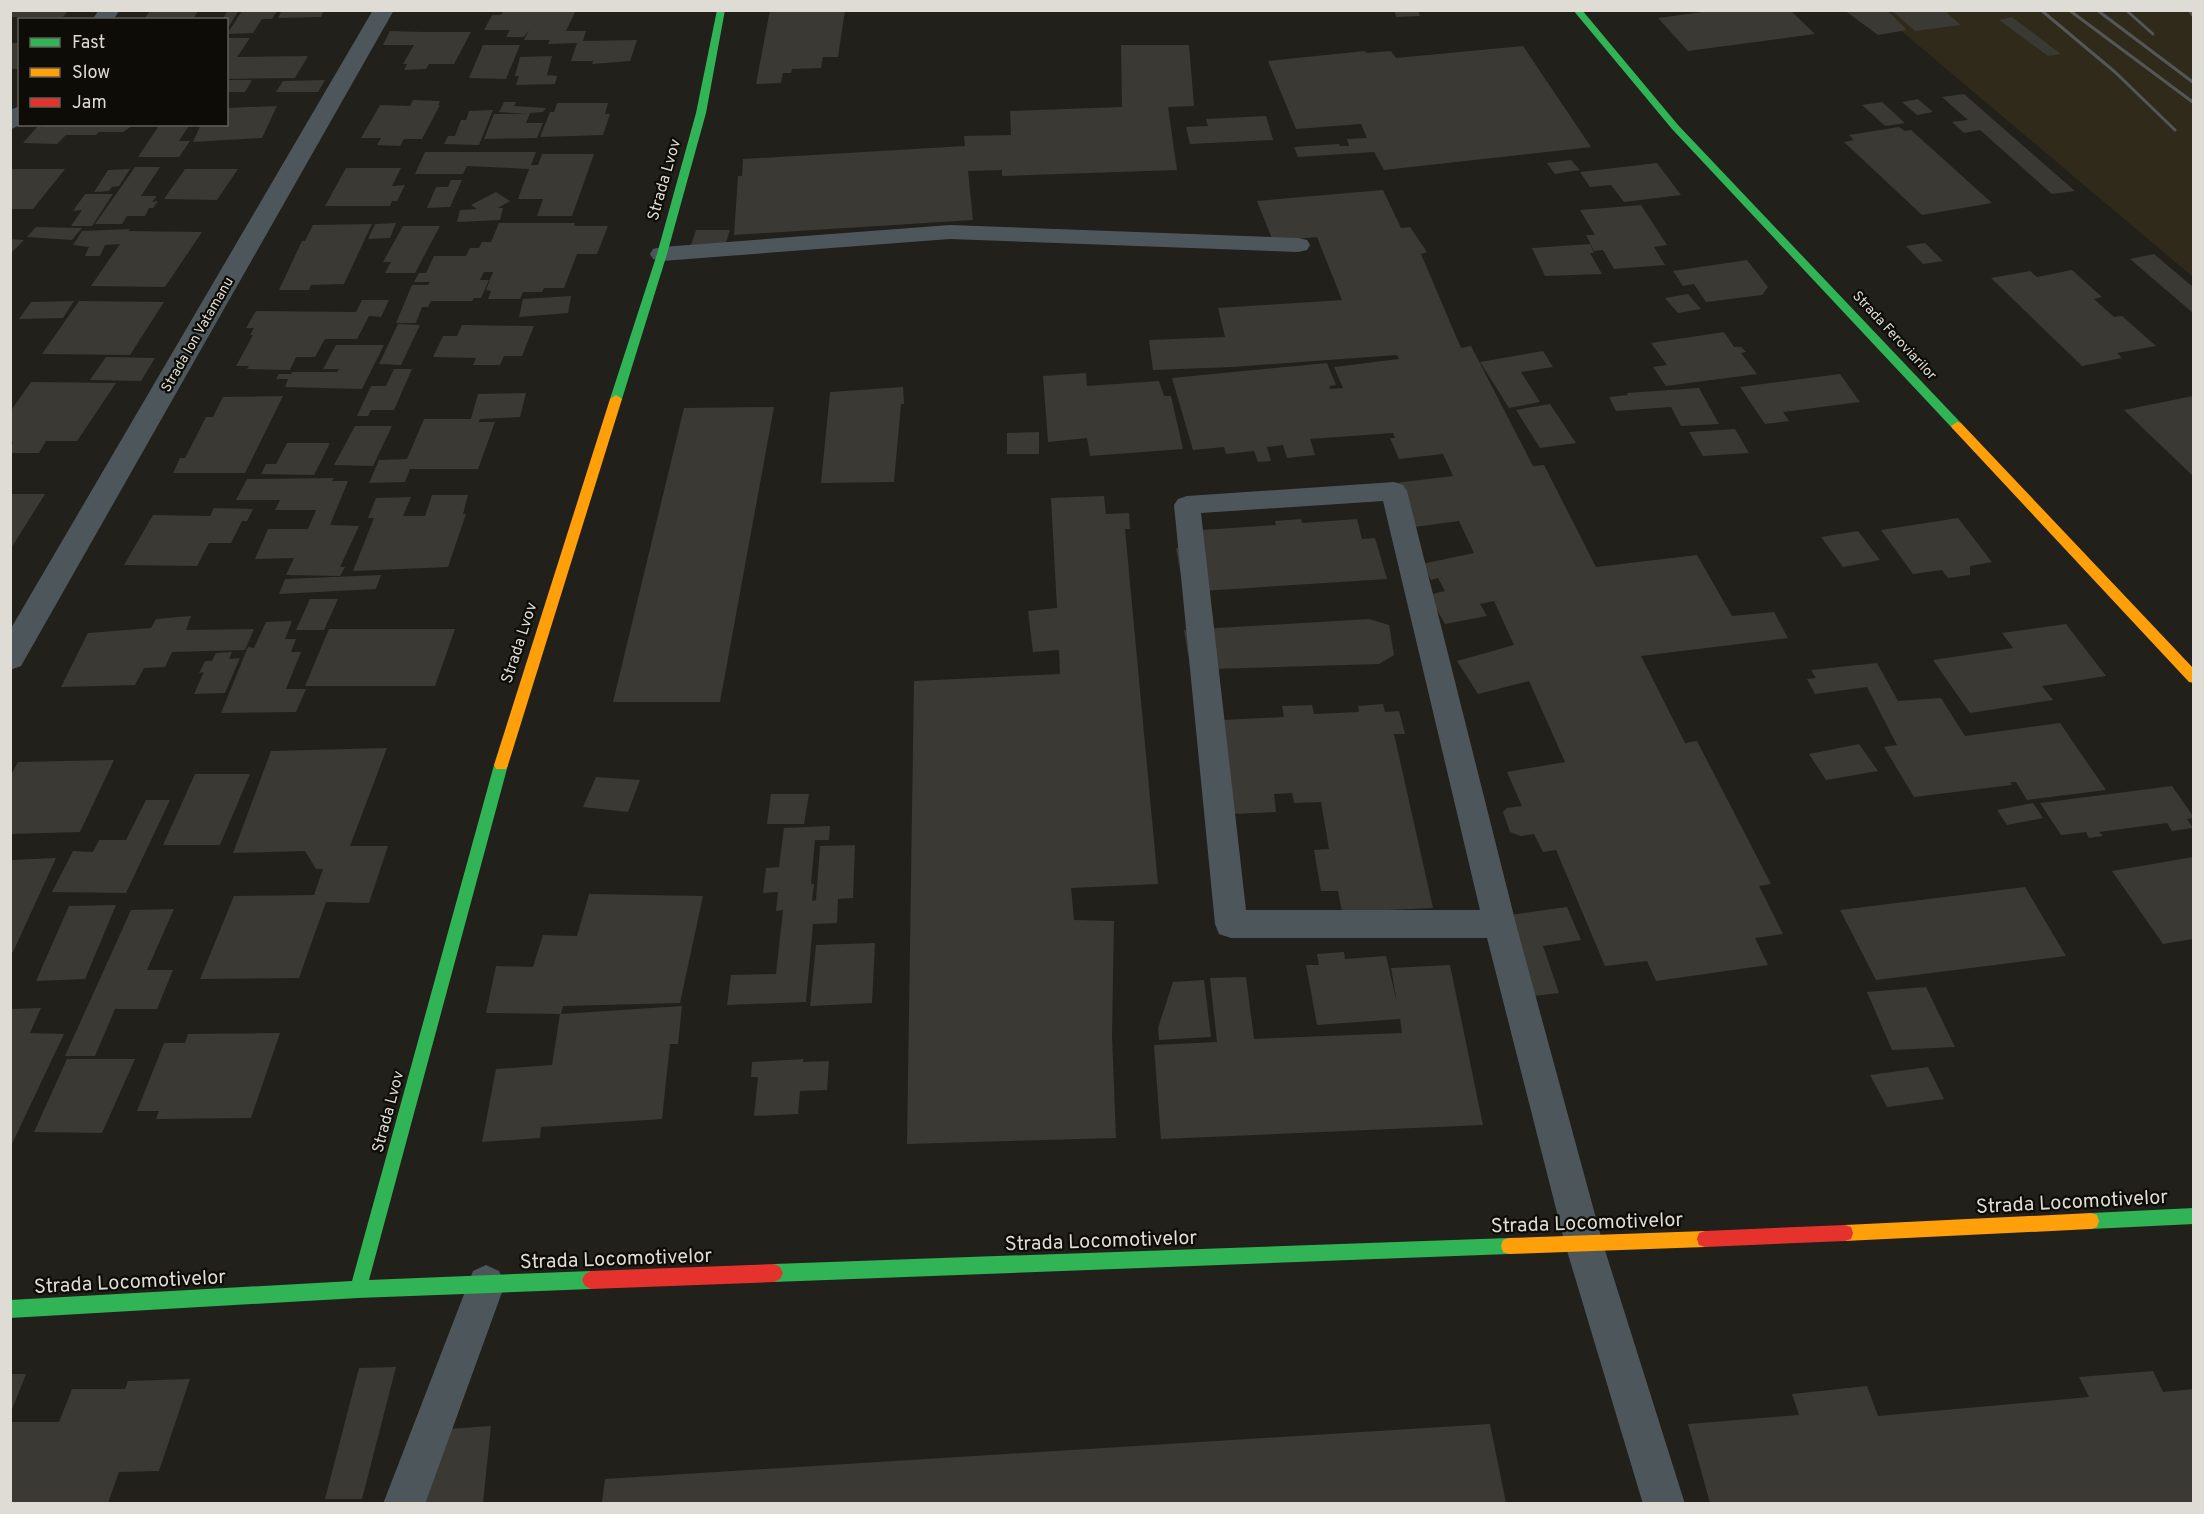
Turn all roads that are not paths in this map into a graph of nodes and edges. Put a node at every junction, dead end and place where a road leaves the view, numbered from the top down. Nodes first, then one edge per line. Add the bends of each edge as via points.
1 (384, 10) edge
2 (721, 10) edge
3 (1577, 10) edge
4 (1298, 245) dead end
5 (662, 254) junction
6 (10, 658) edge
7 (2193, 678) edge
8 (1500, 924) junction
9 (2193, 1216) edge
10 (1584, 1244) junction
11 (486, 1284) junction
12 (358, 1289) junction
13 (10, 1310) edge
14 (404, 1503) edge
15 (1664, 1503) edge

1 - 6 street, Strada Ion Vatamanu
2 - 5 street, Strada Lvov via 701,113
3 - 7 street, Strada Feroviarilor via 1675,127
4 - 5 street via 950,232
5 - 12 street, Strada Lvov via 512,724
8 - 8 lane via 1230,924 1187,505 1394,491
8 - 10 lane
9 - 10 street, Strada Locomotivelor
10 - 11 street, Strada Locomotivelor
10 - 15 lane
11 - 12 street, Strada Locomotivelor
11 - 14 lane
12 - 13 street, Strada Locomotivelor

